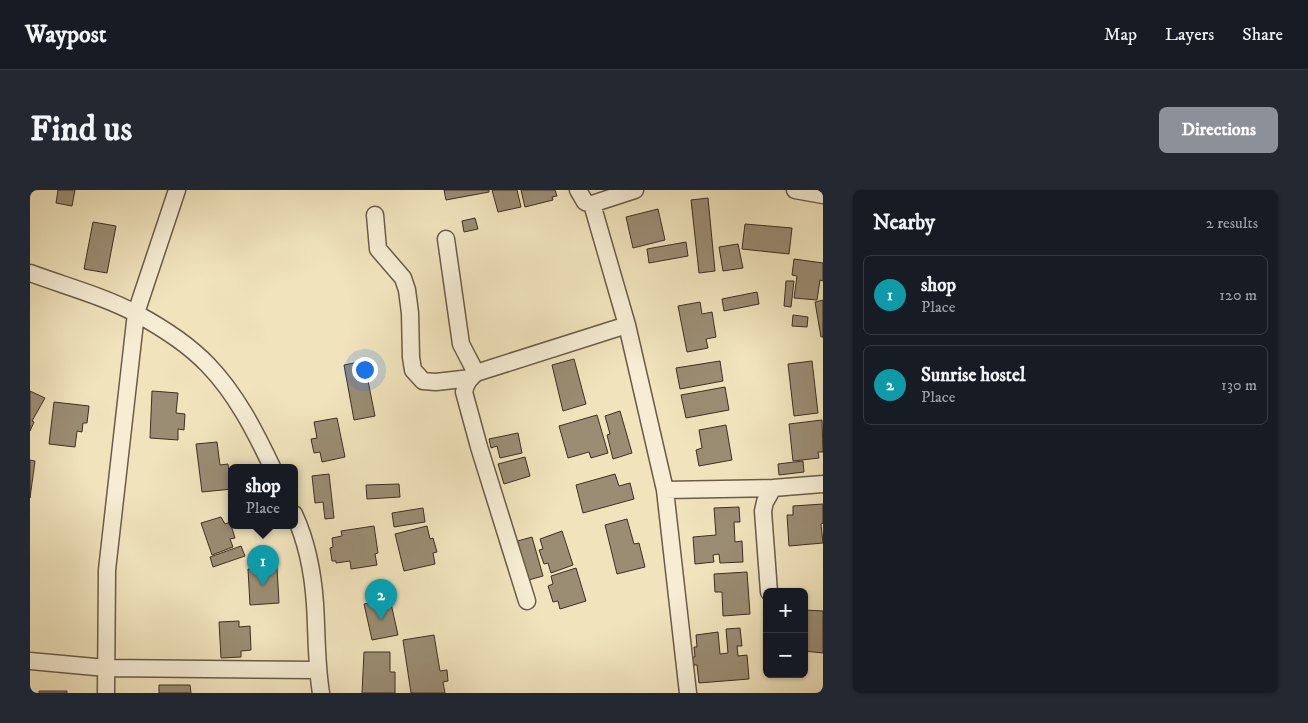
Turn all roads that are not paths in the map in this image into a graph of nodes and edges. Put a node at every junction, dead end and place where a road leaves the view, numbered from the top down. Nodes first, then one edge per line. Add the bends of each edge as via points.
1 (177, 190) edge
2 (578, 190) edge
3 (635, 190) edge
4 (795, 190) edge
5 (823, 195) edge
6 (592, 204) junction
7 (375, 216) dead end
8 (446, 239) dead end
9 (30, 273) edge
10 (136, 313) junction
11 (627, 326) junction
12 (473, 376) junction
13 (271, 464) edge
14 (823, 484) edge
15 (773, 488) junction
16 (665, 490) junction
17 (298, 524) edge
18 (769, 588) edge
19 (527, 601) dead end
20 (30, 661) edge
21 (106, 668) junction
22 (317, 670) junction
23 (106, 693) edge
24 (321, 693) edge
25 (688, 693) edge

1 - 10 street
2 - 6 street via 585,202
3 - 6 street
4 - 5 street
6 - 11 street
7 - 12 street via 378,249 403,278 407,290 413,370 423,381
8 - 12 street via 462,344
9 - 10 street
10 - 13 street via 181,342 207,364 238,402
10 - 21 street via 107,570
11 - 12 street
11 - 16 street
12 - 19 street via 464,392
14 - 15 street
15 - 16 street
15 - 18 street via 764,502 763,511
16 - 25 street
17 - 22 street via 311,572
20 - 21 street
21 - 22 street
21 - 23 street
22 - 24 street

